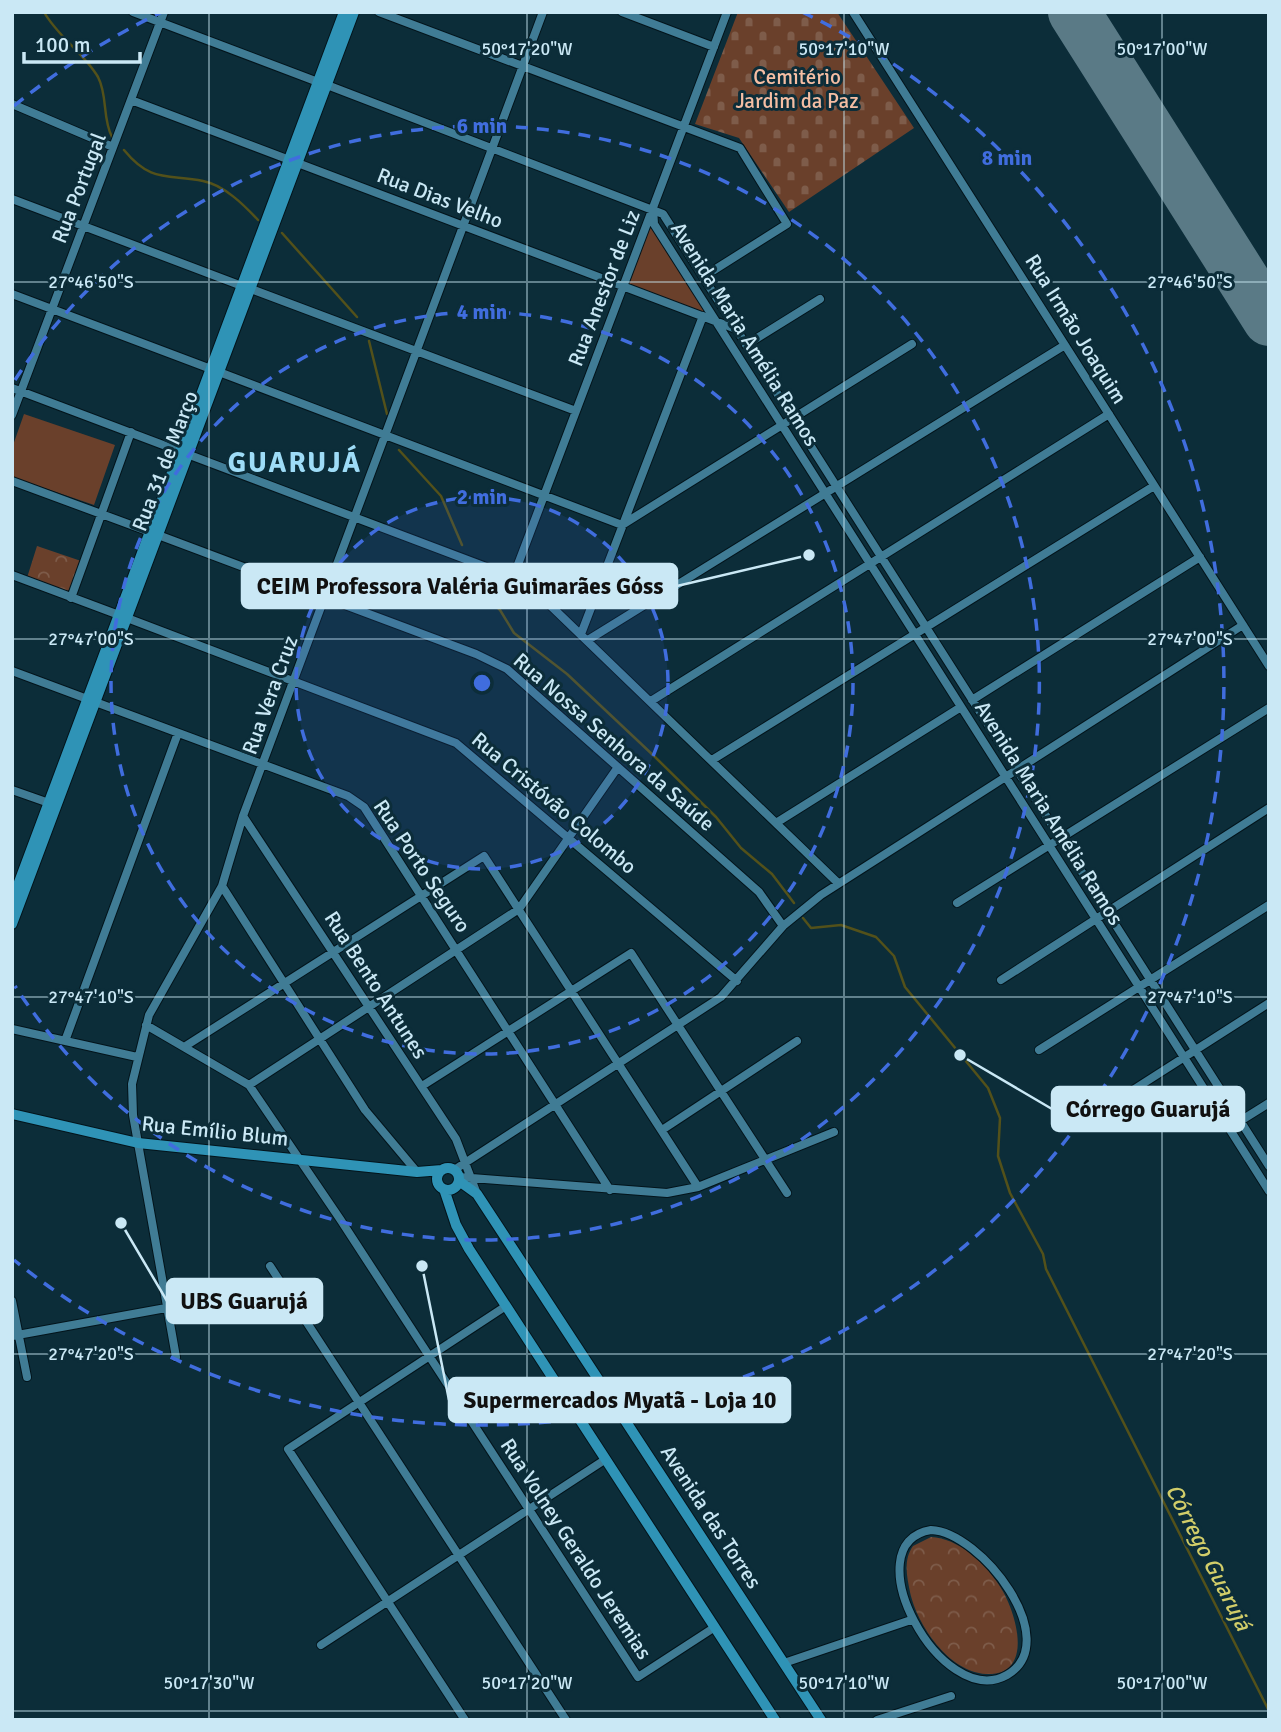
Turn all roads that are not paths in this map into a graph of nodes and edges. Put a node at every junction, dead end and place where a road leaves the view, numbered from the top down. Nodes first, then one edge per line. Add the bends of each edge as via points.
1 (133, 12) edge
2 (164, 12) edge
3 (344, 12) edge
4 (354, 12) edge
5 (379, 12) edge
6 (544, 12) edge
7 (622, 12) edge
8 (727, 12) edge
9 (853, 12) edge
10 (160, 22) junction
11 (714, 47) junction
12 (523, 66) junction
13 (323, 84) junction
14 (131, 100) junction
15 (12, 104) edge
16 (684, 127) junction
17 (113, 147) junction
18 (493, 148) junction
19 (294, 161) junction
20 (12, 200) edge
21 (653, 208) junction
22 (83, 226) junction
23 (464, 226) junction
24 (704, 277) junction
25 (624, 286) junction
26 (246, 287) junction
27 (12, 294) edge
28 (820, 299) dead end
29 (52, 309) junction
30 (704, 316) junction
31 (716, 321) junction
32 (736, 329) junction
33 (912, 344) dead end
34 (746, 345) junction
35 (1065, 345) junction
36 (417, 351) junction
37 (215, 371) junction
38 (17, 390) edge
39 (576, 411) junction
40 (1109, 414) junction
41 (12, 415) edge
42 (793, 418) junction
43 (782, 425) junction
44 (131, 432) junction
45 (386, 435) junction
46 (185, 452) junction
47 (12, 481) edge
48 (836, 486) junction
49 (1154, 486) junction
50 (825, 493) junction
51 (544, 495) junction
52 (102, 514) junction
53 (355, 516) junction
54 (622, 525) junction
55 (154, 534) junction
56 (881, 557) junction
57 (1200, 557) junction
58 (870, 564) junction
59 (12, 575) edge
60 (514, 575) junction
61 (71, 597) junction
62 (325, 598) junction
63 (123, 617) junction
64 (1243, 625) junction
65 (926, 627) junction
66 (915, 634) junction
67 (585, 637) junction
68 (1269, 666) edge
69 (12, 671) edge
70 (294, 681) junction
71 (92, 700) junction
72 (972, 700) junction
73 (651, 701) junction
74 (961, 707) junction
75 (1269, 708) edge
76 (178, 733) junction
77 (712, 760) junction
78 (263, 764) junction
79 (618, 767) junction
80 (1017, 769) junction
81 (1005, 776) junction
82 (12, 790) edge
83 (49, 803) junction
84 (1269, 808) edge
85 (243, 816) junction
86 (776, 822) junction
87 (569, 837) junction
88 (1060, 839) junction
89 (1049, 846) junction
90 (838, 883) junction
91 (15, 886) edge
92 (222, 886) junction
93 (422, 895) junction
94 (12, 901) edge
95 (957, 903) dead end
96 (1269, 905) edge
97 (519, 909) junction
98 (1107, 912) junction
99 (1096, 919) junction
100 (12, 924) edge
101 (783, 926) junction
102 (457, 950) junction
103 (333, 952) junction
104 (1001, 980) dead end
105 (1150, 980) junction
106 (737, 981) junction
107 (284, 983) junction
108 (1139, 987) junction
109 (572, 991) junction
110 (1269, 1003) edge
111 (369, 1006) junction
112 (677, 1024) junction
113 (146, 1025) junction
114 (12, 1029) edge
115 (509, 1031) junction
116 (320, 1039) junction
117 (65, 1041) junction
118 (797, 1041) dead end
119 (184, 1047) junction
120 (1039, 1050) dead end
121 (1195, 1050) junction
122 (137, 1057) junction
123 (1184, 1057) junction
124 (618, 1062) junction
125 (248, 1085) junction
126 (422, 1087) junction
127 (721, 1091) junction
128 (1269, 1102) edge
129 (554, 1103) junction
130 (12, 1114) edge
131 (1240, 1121) junction
132 (1083, 1122) dead end
133 (1229, 1128) junction
134 (662, 1130) junction
135 (834, 1132) dead end
136 (138, 1143) junction
137 (765, 1159) junction
138 (298, 1160) junction
139 (466, 1163) junction
140 (1269, 1166) edge
141 (442, 1170) junction
142 (416, 1172) junction
143 (457, 1176) junction
144 (471, 1178) junction
145 (441, 1185) junction
146 (698, 1186) junction
147 (610, 1190) junction
148 (1269, 1191) edge
149 (787, 1193) dead end
150 (477, 1194) junction
151 (270, 1266) dead end
152 (12, 1301) edge
153 (199, 1302) dead end
154 (506, 1306) junction
155 (167, 1308) junction
156 (15, 1335) edge
157 (429, 1356) junction
158 (176, 1357) dead end
159 (27, 1377) dead end
160 (359, 1402) junction
161 (606, 1459) junction
162 (529, 1509) junction
163 (458, 1555) junction
164 (388, 1601) junction
165 (911, 1620) junction
166 (715, 1627) junction
167 (321, 1645) dead end
168 (784, 1663) junction
169 (951, 1696) dead end
170 (466, 1720) edge
171 (566, 1720) edge
172 (775, 1720) edge
173 (821, 1720) edge
174 (877, 1720) edge

1 - 10 street
2 - 10 street, Rua Portugal
3 - 13 main road, Rua 31 de Março
4 - 13 main road, Rua 31 de Março
5 - 12 street
6 - 12 street, Rua Vera Cruz
7 - 11 street
8 - 11 street, Rua Anestor de Liz
9 - 35 street, Rua Irmão Joaquim
10 - 13 street
10 - 14 street, Rua Portugal
11 - 16 street, Rua Anestor de Liz
12 - 16 street
12 - 18 street, Rua Vera Cruz
13 - 18 street
13 - 19 main road, Rua 31 de Março
14 - 17 street, Rua Portugal
14 - 19 street, Rua Dias Velho
15 - 17 street
16 - 21 street, Rua Anestor de Liz
16 - 24 street via 740,148 788,224
17 - 22 street, Rua Portugal
18 - 21 street
18 - 23 street, Rua Vera Cruz
19 - 23 street, Rua Dias Velho
19 - 26 main road, Rua 31 de Março
20 - 22 street
21 - 24 street, Avenida Maria Amélia Ramos via 663,214
21 - 25 street, Rua Anestor de Liz
21 - 31 street, Avenida Maria Amélia Ramos via 654,224
22 - 26 street
22 - 29 street, Rua Portugal
23 - 25 street, Rua Dias Velho
23 - 36 street, Rua Vera Cruz
24 - 32 street, Avenida Maria Amélia Ramos
25 - 30 street, Rua Dias Velho
25 - 39 street, Rua Anestor de Liz
26 - 36 street
26 - 37 main road, Rua 31 de Março
27 - 29 street
28 - 34 street
29 - 37 street
29 - 38 street, Rua Portugal
30 - 31 street, Rua Dias Velho
30 - 54 street
31 - 32 street, Rua Dias Velho
31 - 43 street, Avenida Maria Amélia Ramos
32 - 34 street, Avenida Maria Amélia Ramos
33 - 42 street
34 - 42 street, Avenida Maria Amélia Ramos
35 - 40 street, Rua Irmão Joaquim
35 - 48 street
36 - 39 street
36 - 45 street, Rua Vera Cruz
37 - 45 street
37 - 46 main road, Rua 31 de Março
38 - 41 street, Rua Portugal
38 - 44 street
39 - 51 street, Rua Anestor de Liz
40 - 49 street, Rua Irmão Joaquim
40 - 56 street
42 - 43 street
42 - 48 street, Avenida Maria Amélia Ramos
43 - 50 street, Avenida Maria Amélia Ramos
43 - 54 street
44 - 46 street
44 - 52 street
45 - 51 street
45 - 53 street, Rua Vera Cruz
46 - 53 street
46 - 55 main road, Rua 31 de Março
47 - 52 street, Rua Nossa Senhora da Saúde
48 - 50 street
48 - 56 street, Avenida Maria Amélia Ramos
49 - 57 street, Rua Irmão Joaquim
49 - 65 street
50 - 58 street, Avenida Maria Amélia Ramos
50 - 67 street
51 - 54 street
51 - 60 street, Rua Anestor de Liz
52 - 55 street, Rua Nossa Senhora da Saúde
52 - 61 street
53 - 60 street
53 - 62 street, Rua Vera Cruz
54 - 67 street
55 - 62 street, Rua Nossa Senhora da Saúde
55 - 63 main road, Rua 31 de Março
56 - 58 street
56 - 65 street, Avenida Maria Amélia Ramos
57 - 64 street, Rua Irmão Joaquim
57 - 72 street
58 - 66 street, Avenida Maria Amélia Ramos
58 - 73 street
59 - 61 street, Rua Cristóvão Colombo
60 - 67 street
61 - 63 street, Rua Cristóvão Colombo
62 - 70 street, Rua Vera Cruz
62 - 79 street, Rua Nossa Senhora da Saúde via 507,669
63 - 70 street, Rua Cristóvão Colombo
63 - 71 main road, Rua 31 de Março
64 - 68 street, Rua Irmão Joaquim
64 - 80 street
65 - 66 street
65 - 72 street, Avenida Maria Amélia Ramos
66 - 74 street, Avenida Maria Amélia Ramos
66 - 77 street
67 - 73 street
69 - 71 street, Rua Porto Seguro
70 - 78 street, Rua Vera Cruz
70 - 87 street, Rua Cristóvão Colombo via 456,743
71 - 76 street, Rua Porto Seguro
71 - 83 main road, Rua 31 de Março
71 - 100 main road, Rua 31 de Março
72 - 80 street, Avenida Maria Amélia Ramos
73 - 77 street
74 - 81 street, Avenida Maria Amélia Ramos
74 - 86 street
75 - 88 street
76 - 78 street, Rua Porto Seguro
76 - 117 street
77 - 86 street
78 - 85 street, Rua Vera Cruz
78 - 93 street, Rua Porto Seguro via 357,801
79 - 87 street
79 - 101 street, Rua Nossa Senhora da Saúde via 759,892
80 - 81 street
80 - 88 street, Avenida Maria Amélia Ramos
81 - 89 street, Avenida Maria Amélia Ramos
81 - 90 street
82 - 83 street
83 - 91 main road, Rua 31 de Março
84 - 98 street
85 - 92 street, Rua Vera Cruz
85 - 103 street, Rua Bento Antunes
86 - 90 street
87 - 97 street
87 - 106 street, Rua Cristóvão Colombo
88 - 89 street
88 - 98 street, Avenida Maria Amélia Ramos
89 - 95 street
89 - 99 street, Avenida Maria Amélia Ramos
90 - 101 street
91 - 94 main road, Rua 31 de Março
92 - 107 street
92 - 113 street, Rua Vera Cruz via 157,997
93 - 97 street via 484,856
93 - 102 street, Rua Porto Seguro
93 - 103 street
96 - 105 street
97 - 102 street
97 - 109 street
98 - 99 street
98 - 105 street, Avenida Maria Amélia Ramos
99 - 104 street
99 - 108 street, Avenida Maria Amélia Ramos
101 - 106 street
102 - 111 street
102 - 115 street, Rua Porto Seguro
103 - 107 street
103 - 111 street, Rua Bento Antunes
105 - 108 street
105 - 121 street, Avenida Maria Amélia Ramos
106 - 112 street via 721,997
107 - 116 street
107 - 119 street
108 - 120 street
108 - 123 street, Avenida Maria Amélia Ramos
109 - 112 street via 631,953
109 - 115 street
109 - 124 street
110 - 121 street
111 - 116 street
111 - 126 street, Rua Bento Antunes
112 - 124 street
112 - 127 street
113 - 119 street
113 - 122 street, Rua Vera Cruz
114 - 117 street
115 - 126 street
115 - 129 street, Rua Porto Seguro
116 - 125 street
116 - 142 street via 372,1119
117 - 122 street
118 - 127 street
119 - 125 street
121 - 123 street
121 - 131 street, Avenida Maria Amélia Ramos
122 - 136 street, Rua Vera Cruz via 131,1098
123 - 132 street
123 - 133 street, Avenida Maria Amélia Ramos
124 - 129 street
124 - 134 street
125 - 138 street, Rua Volney Geraldo Jeremias
126 - 139 street, Rua Bento Antunes
127 - 134 street
127 - 137 street
128 - 131 street
129 - 139 street
129 - 147 street, Rua Porto Seguro
130 - 136 main road, Rua Emílio Blum
131 - 133 street
131 - 140 street, Avenida Maria Amélia Ramos
133 - 148 street, Avenida Maria Amélia Ramos
134 - 146 street
135 - 137 street
136 - 138 main road, Rua Emílio Blum
136 - 155 street, Rua Vera Cruz
137 - 146 street
137 - 149 street
138 - 142 main road, Rua Emílio Blum
138 - 157 street, Rua Volney Geraldo Jeremias
139 - 143 street
139 - 144 street, Rua Bento Antunes
141 - 142 main road, Rua Emílio Blum
141 - 143 main road, Rua Emílio Blum
141 - 145 main road
142 - 145 main road, Rua Emílio Blum
143 - 144 street
143 - 145 main road via 452,1189
143 - 150 main road, Avenida das Torres
144 - 147 street
144 - 150 street, Avenida das Torres
145 - 154 main road via 461,1236
146 - 147 street via 667,1193
150 - 168 main road, Avenida das Torres
151 - 160 street
152 - 156 street
153 - 155 street
154 - 157 street
154 - 161 main road
155 - 156 street
155 - 158 street, Rua Vera Cruz
156 - 159 street
157 - 160 street
157 - 162 street, Rua Volney Geraldo Jeremias
160 - 163 street
160 - 164 street via 288,1449
161 - 162 street
161 - 166 main road
162 - 163 street
162 - 166 street, Rua Volney Geraldo Jeremias via 639,1676
163 - 164 street
163 - 171 street
164 - 167 street
164 - 170 street
165 - 165 street via 937,1653 975,1678 1005,1676 1016,1668 1025,1649 1017,1604 998,1572 974,1549 944,1532 918,1534 901,1554 901,1582
165 - 168 street
166 - 172 main road
168 - 173 main road, Avenida das Torres
169 - 174 street

